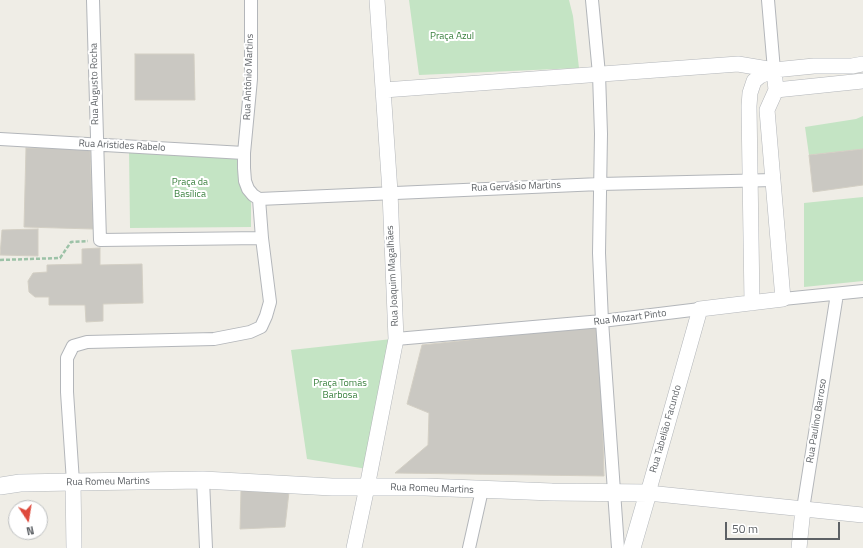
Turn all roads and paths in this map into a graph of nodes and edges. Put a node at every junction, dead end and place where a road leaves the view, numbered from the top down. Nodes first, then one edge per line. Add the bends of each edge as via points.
1 (93, 0) edge
2 (251, 0) edge
3 (377, 0) edge
4 (592, 0) edge
5 (768, 0) edge
6 (863, 64) edge
7 (774, 70) junction
8 (599, 74) junction
9 (863, 81) edge
10 (384, 90) junction
11 (776, 90) junction
12 (0, 139) edge
13 (97, 144) junction
14 (244, 153) junction
15 (751, 180) junction
16 (774, 180) junction
17 (600, 184) junction
18 (390, 192) junction
19 (259, 199) junction
20 (262, 238) junction
21 (100, 240) junction
22 (0, 260) edge
23 (863, 290) edge
24 (837, 294) junction
25 (783, 299) junction
26 (752, 303) junction
27 (700, 310) junction
28 (602, 321) junction
29 (396, 339) junction
30 (203, 480) junction
31 (73, 482) junction
32 (0, 486) edge
33 (367, 487) junction
34 (482, 490) junction
35 (615, 492) junction
36 (648, 493) junction
37 (803, 508) junction
38 (863, 515) edge
39 (74, 548) edge
40 (206, 548) edge
41 (354, 548) edge
42 (469, 548) edge
43 (618, 548) edge
44 (632, 548) edge
45 (799, 548) edge

1 - 13 street, Rua Augusto Rocha
2 - 14 street, Rua Antônio Martins via 251,79
3 - 10 street, Rua Joaquim Magalhães
4 - 8 street
5 - 7 street
6 - 7 street
7 - 8 street via 738,64
7 - 11 street
7 - 15 street via 754,81 750,93 748,106
8 - 10 street
8 - 17 street
9 - 11 street
10 - 18 street, Rua Joaquim Magalhães
11 - 16 street via 767,110
12 - 13 street, Rua Aristides Rabelo
13 - 14 street, Rua Aristides Rabelo
13 - 21 street, Rua Augusto Rocha
14 - 19 street, Rua Antônio Martins via 245,181 248,189
15 - 16 street, Rua Gervásio Martins
15 - 17 street, Rua Gervásio Martins
15 - 26 street
16 - 25 street
17 - 18 street, Rua Gervásio Martins
17 - 28 street via 599,253
18 - 19 street, Rua Gervásio Martins
18 - 29 street, Rua Joaquim Magalhães
19 - 20 street
20 - 21 street
20 - 31 street via 270,302 261,327 250,332 214,339 103,341 73,346 67,358
21 - 22 path via 72,242 60,258
23 - 24 street, Rua Mozart Pinto
24 - 25 street, Rua Mozart Pinto
24 - 37 street, Rua Paulino Barroso
25 - 26 street, Rua Mozart Pinto
26 - 27 street, Rua Mozart Pinto
27 - 28 street, Rua Mozart Pinto
27 - 36 street, Rua Tabelião Facundo
28 - 29 street, Rua Mozart Pinto
28 - 35 street
29 - 33 street, Rua Joaquim Magalhães
30 - 31 main road, Rua Romeu Martins
30 - 33 main road, Rua Romeu Martins
30 - 40 street
31 - 32 main road, Rua Romeu Martins
31 - 39 street
33 - 34 main road, Rua Romeu Martins
33 - 41 street, Rua Joaquim Magalhães
34 - 35 main road, Rua Romeu Martins
34 - 42 street
35 - 36 main road, Rua Romeu Martins
35 - 43 street
36 - 37 street, Rua Romeu Martins
36 - 44 main road, Rua Tabelião Facundo
37 - 38 street, Rua Romeu Martins
37 - 45 street, Rua Paulino Barroso

